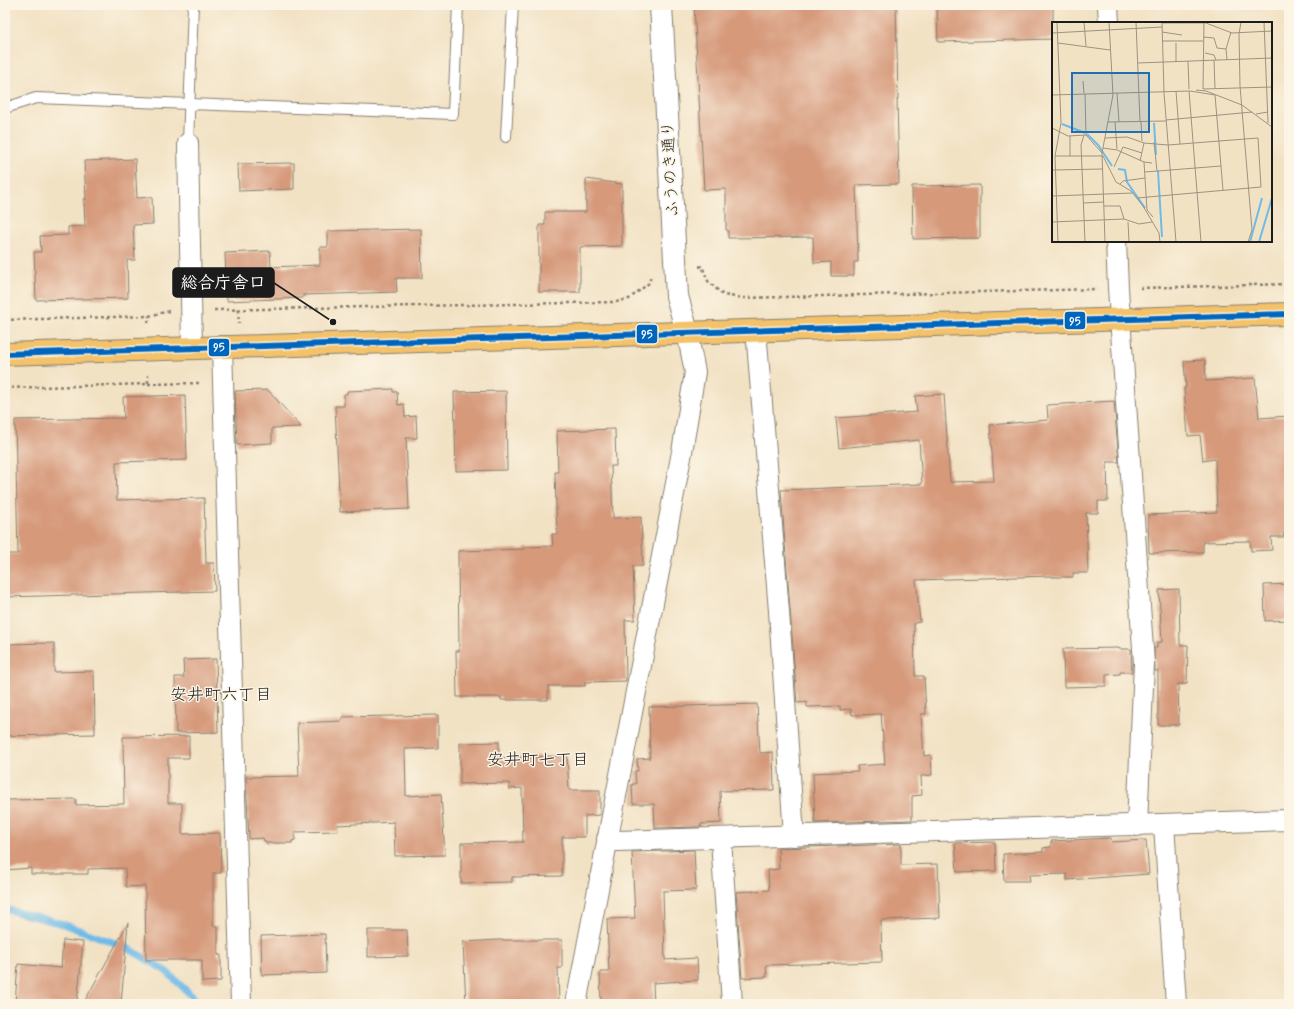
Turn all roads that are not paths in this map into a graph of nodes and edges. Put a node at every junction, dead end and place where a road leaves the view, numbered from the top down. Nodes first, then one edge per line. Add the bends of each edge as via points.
1 (192, 5) edge
2 (458, 5) edge
3 (513, 5) edge
4 (661, 5) edge
5 (1108, 5) edge
6 (1109, 22) edge
7 (189, 105) junction
8 (5, 108) edge
9 (506, 137) dead end
10 (188, 143) joint
11 (1116, 242) edge
12 (1289, 314) edge
13 (1120, 319) junction
14 (756, 330) junction
15 (687, 332) junction
16 (222, 346) junction
17 (192, 347) junction
18 (5, 354) edge
19 (1289, 820) edge
20 (1164, 825) junction
21 (1137, 826) junction
22 (794, 836) junction
23 (607, 838) junction
24 (721, 838) junction
25 (241, 1004) edge
26 (576, 1004) edge
27 (732, 1004) edge
28 (1176, 1004) edge

1 - 7 lane
2 - 7 lane via 453,114
3 - 9 lane
4 - 15 street, ふうのき通り via 677,296
5 - 6 street
7 - 8 lane via 36,98
7 - 10 lane
10 - 17 street
11 - 13 street
12 - 13 main road
13 - 14 main road
13 - 21 street via 1144,663
14 - 15 main road
14 - 22 street
15 - 16 main road
15 - 23 street via 695,372 682,452
16 - 17 main road
16 - 25 street
17 - 18 main road
19 - 20 street
20 - 21 street
20 - 28 street
21 - 22 street
22 - 24 street
23 - 24 street via 618,841
23 - 26 street
24 - 27 street

